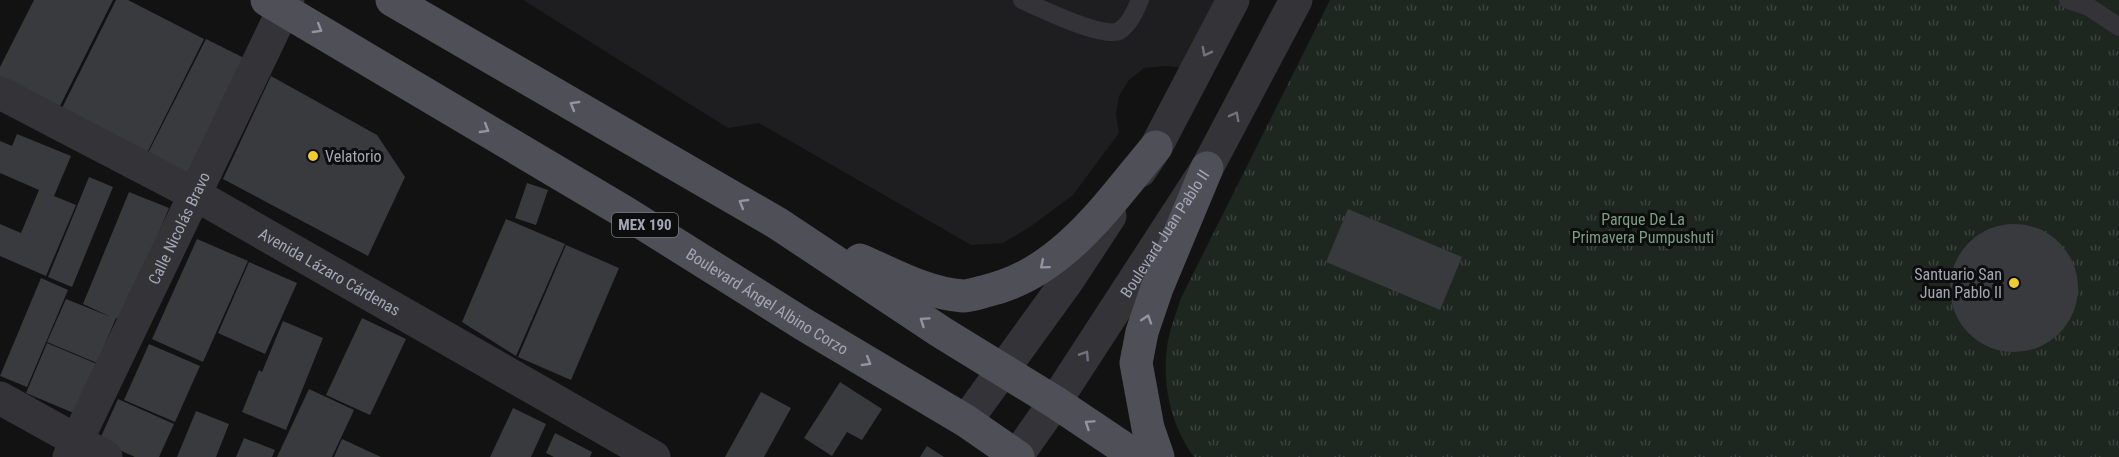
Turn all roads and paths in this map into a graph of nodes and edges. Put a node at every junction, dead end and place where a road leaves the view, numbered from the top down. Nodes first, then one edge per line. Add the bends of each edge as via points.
1 (392, 0) edge
2 (1022, 0) edge
3 (1140, 0) edge
4 (1233, 0) edge
5 (1296, 0) edge
6 (2068, 0) edge
7 (279, 3) edge
8 (2119, 27) edge
9 (0, 93) edge
10 (1156, 147) junction
11 (1207, 168) junction
12 (196, 195) junction
13 (777, 223) junction
14 (1002, 370) junction
15 (0, 398) edge
16 (1055, 402) junction
17 (966, 421) junction
18 (73, 448) edge
19 (106, 457) edge
20 (654, 457) edge
21 (1018, 457) edge
22 (1137, 457) edge
23 (1158, 457) edge

13 -> 1 main road
2 - 3 lane via 1103,33 1118,31 1131,20
4 -> 10 street
11 -> 5 street, Boulevard Juan Pablo II
6 - 8 lane via 2089,6
7 - 12 street, Calle Nicolás Bravo
7 -> 17 main road, Boulevard Ángel Albino Corzo / MEX 190
9 - 12 street, Avenida Lázaro Cárdenas
10 -> 13 main road via 1083,234 1038,271 1004,287 965,296 921,287
10 - 14 street via 1068,280
16 -> 11 street, Boulevard Juan Pablo II
23 -> 11 main road via 1148,428 1136,363 1157,288
12 - 18 street, Calle Nicolás Bravo
12 - 20 street, Avenida Lázaro Cárdenas
14 -> 13 main road
14 - 16 main road
14 - 17 street
15 - 18 street
16 - 21 street, Boulevard Juan Pablo II
22 -> 16 main road
17 - 21 main road, Boulevard Ángel Albino Corzo / MEX 190
18 - 19 street

